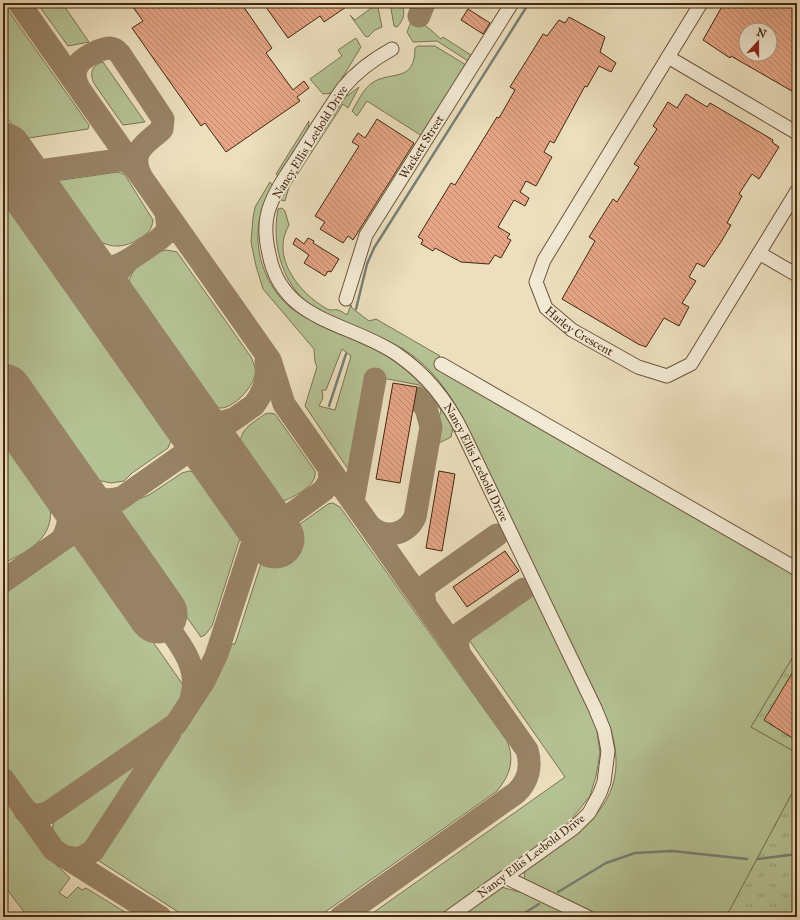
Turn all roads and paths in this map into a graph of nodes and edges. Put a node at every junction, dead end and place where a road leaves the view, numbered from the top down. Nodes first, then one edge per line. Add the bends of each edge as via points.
1 (512, 3) edge
2 (701, 3) edge
3 (392, 49) dead end
4 (668, 57) junction
5 (797, 133) edge
6 (797, 191) edge
7 (759, 253) junction
8 (797, 275) edge
9 (346, 299) dead end
10 (441, 364) dead end
11 (797, 569) edge
12 (505, 878) junction
13 (448, 917) edge
14 (588, 917) edge

1 - 9 street, Wackett Street via 366,235
2 - 4 street, Harley Crescent
3 - 12 street, Nancy Ellis Leebold Drive via 373,59 352,76 325,115 275,194 268,214 267,243 270,263 278,281 295,302 318,318 396,354 427,380 449,407 601,721 608,751 604,782 596,802 574,828
4 - 5 street
4 - 7 street, Harley Crescent via 544,260 536,282 546,308 578,334 638,367 667,376 691,364
6 - 7 street, Harley Crescent
7 - 8 street
10 - 11 street
12 - 13 street, Nancy Ellis Leebold Drive
12 - 14 street

